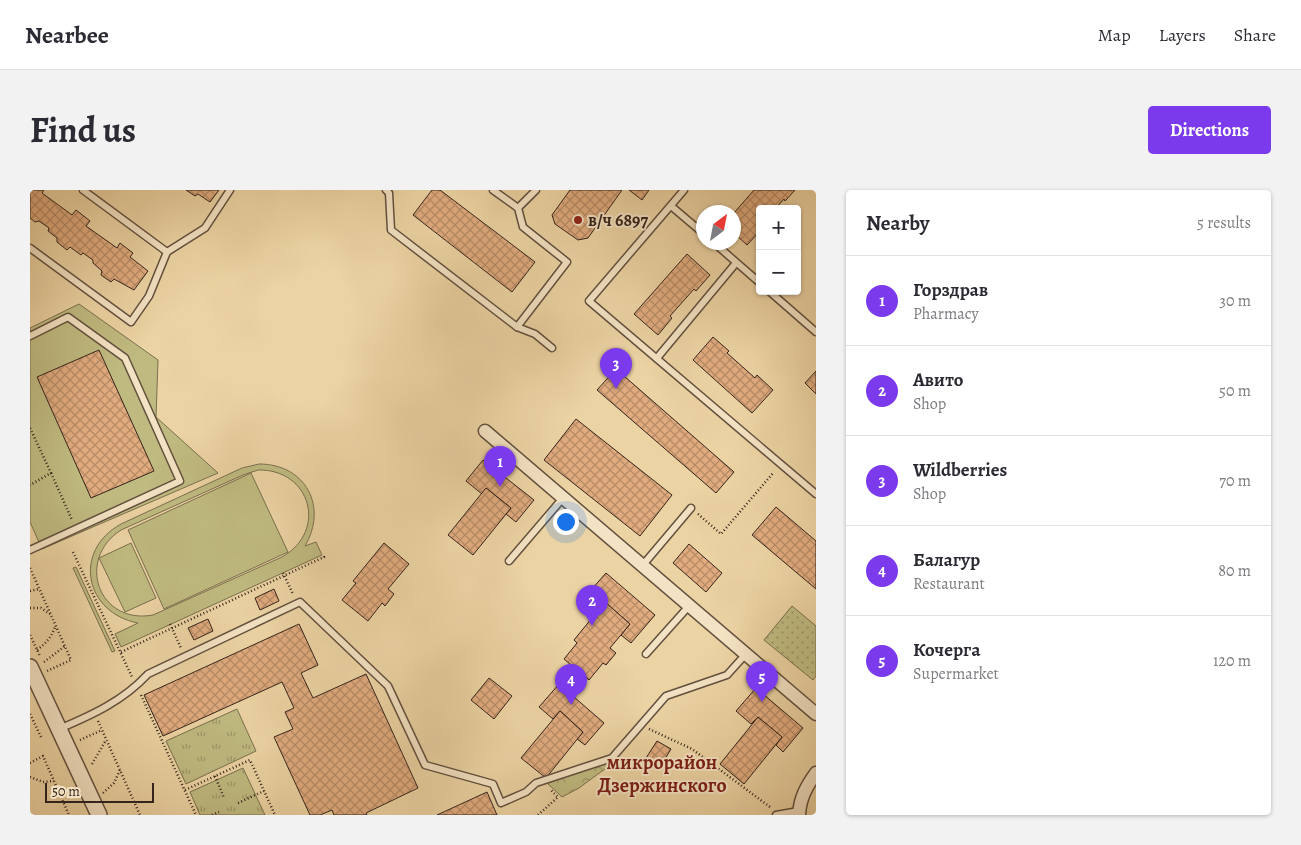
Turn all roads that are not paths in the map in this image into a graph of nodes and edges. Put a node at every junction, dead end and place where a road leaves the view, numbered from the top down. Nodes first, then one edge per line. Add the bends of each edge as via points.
1 (83, 190) edge
2 (230, 190) edge
3 (386, 190) edge
4 (493, 190) edge
5 (536, 190) edge
6 (684, 190) edge
7 (670, 206) junction
8 (518, 208) junction
9 (696, 227) edge
10 (30, 248) edge
11 (722, 250) edge
12 (167, 252) junction
13 (736, 263) junction
14 (756, 280) edge
15 (774, 295) edge
16 (517, 327) junction
17 (816, 332) edge
18 (30, 336) edge
19 (552, 348) dead end
20 (657, 358) junction
21 (485, 431) dead end
22 (816, 494) edge
23 (563, 498) junction
24 (691, 508) road end
25 (30, 550) edge
26 (509, 561) dead end
27 (642, 566) junction
28 (689, 606) junction
29 (646, 654) dead end
30 (745, 655) junction
31 (36, 665) edge
32 (816, 714) edge
33 (59, 729) junction
34 (816, 773) edge
35 (799, 813) edge
36 (99, 815) edge
37 (777, 815) edge

1 - 12 lane
2 - 12 lane via 204,228
3 - 16 lane via 389,193 391,230
4 - 8 lane
5 - 8 lane
6 - 7 lane
7 - 9 lane
7 - 20 lane via 590,301
8 - 16 lane via 523,227 566,262
10 - 12 lane via 131,322 149,296
11 - 13 lane
13 - 14 lane
13 - 20 lane
15 - 17 lane
16 - 19 lane via 536,334
18 - 25 lane via 68,316 125,358 180,481
20 - 22 lane
21 - 23 street
23 - 26 lane
23 - 27 street
24 - 27 lane
27 - 28 street
28 - 29 lane
28 - 30 street
30 - 32 street
30 - 33 lane via 726,675 666,696 612,758 536,783 526,792 502,803 493,784 425,765 388,686 300,602 148,674 113,704
31 - 33 street
33 - 36 street
34 - 35 street via 800,802
35 - 37 lane

